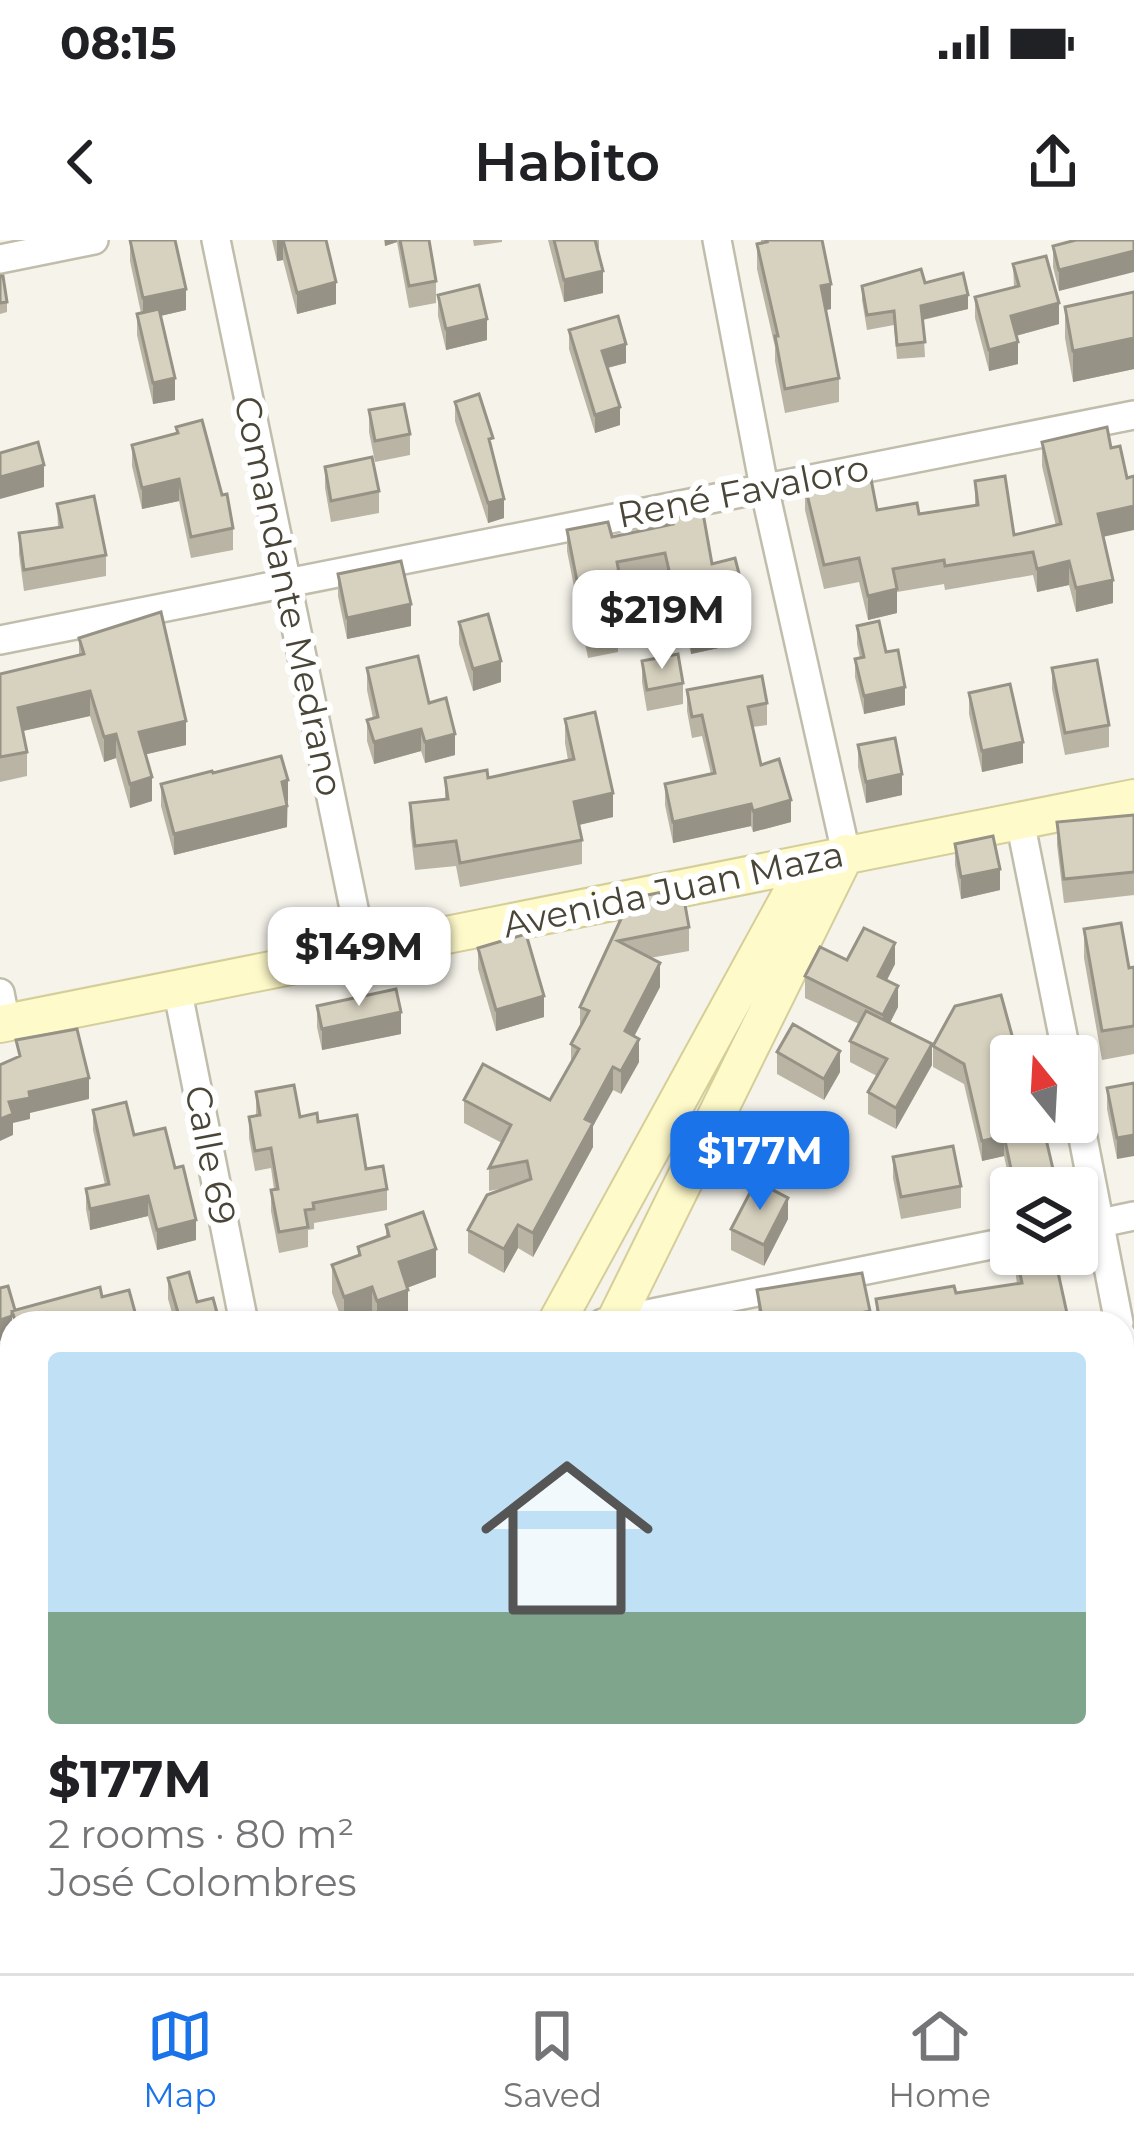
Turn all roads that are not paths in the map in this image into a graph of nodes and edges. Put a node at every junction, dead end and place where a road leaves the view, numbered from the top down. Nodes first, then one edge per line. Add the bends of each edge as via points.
1 (94, 240) edge
2 (216, 240) edge
3 (717, 240) edge
4 (0, 259) edge
5 (1134, 415) edge
6 (764, 487) junction
7 (286, 583) junction
8 (0, 640) edge
9 (1134, 798) edge
10 (1020, 821) junction
11 (846, 853) junction
12 (808, 863) junction
13 (363, 952) junction
14 (177, 988) junction
15 (2, 1013) edge
16 (1063, 1035) edge
17 (1134, 1216) edge
18 (1098, 1224) edge
19 (990, 1246) edge
20 (1098, 1254) edge
21 (242, 1311) edge
22 (563, 1311) edge
23 (616, 1311) edge
24 (722, 1311) edge
25 (1116, 1311) edge

1 - 4 street
2 - 7 street, Comandante Medrano
3 - 6 street
5 - 6 street, René Favaloro
6 - 7 street, René Favaloro
6 - 11 street
7 - 8 street, René Favaloro
7 - 13 street, Comandante Medrano
9 - 10 main road, Avenida Juan Maza
10 - 11 main road, Avenida Juan Maza
10 - 16 street
11 - 12 main road, Avenida Juan Maza
11 - 23 main road
12 - 13 main road, Avenida Juan Maza
12 - 22 main road
13 - 14 main road, Avenida Juan Maza
14 - 15 main road, Avenida Juan Maza
14 - 21 street, Calle 69
17 - 18 street
19 - 24 street
20 - 25 street

